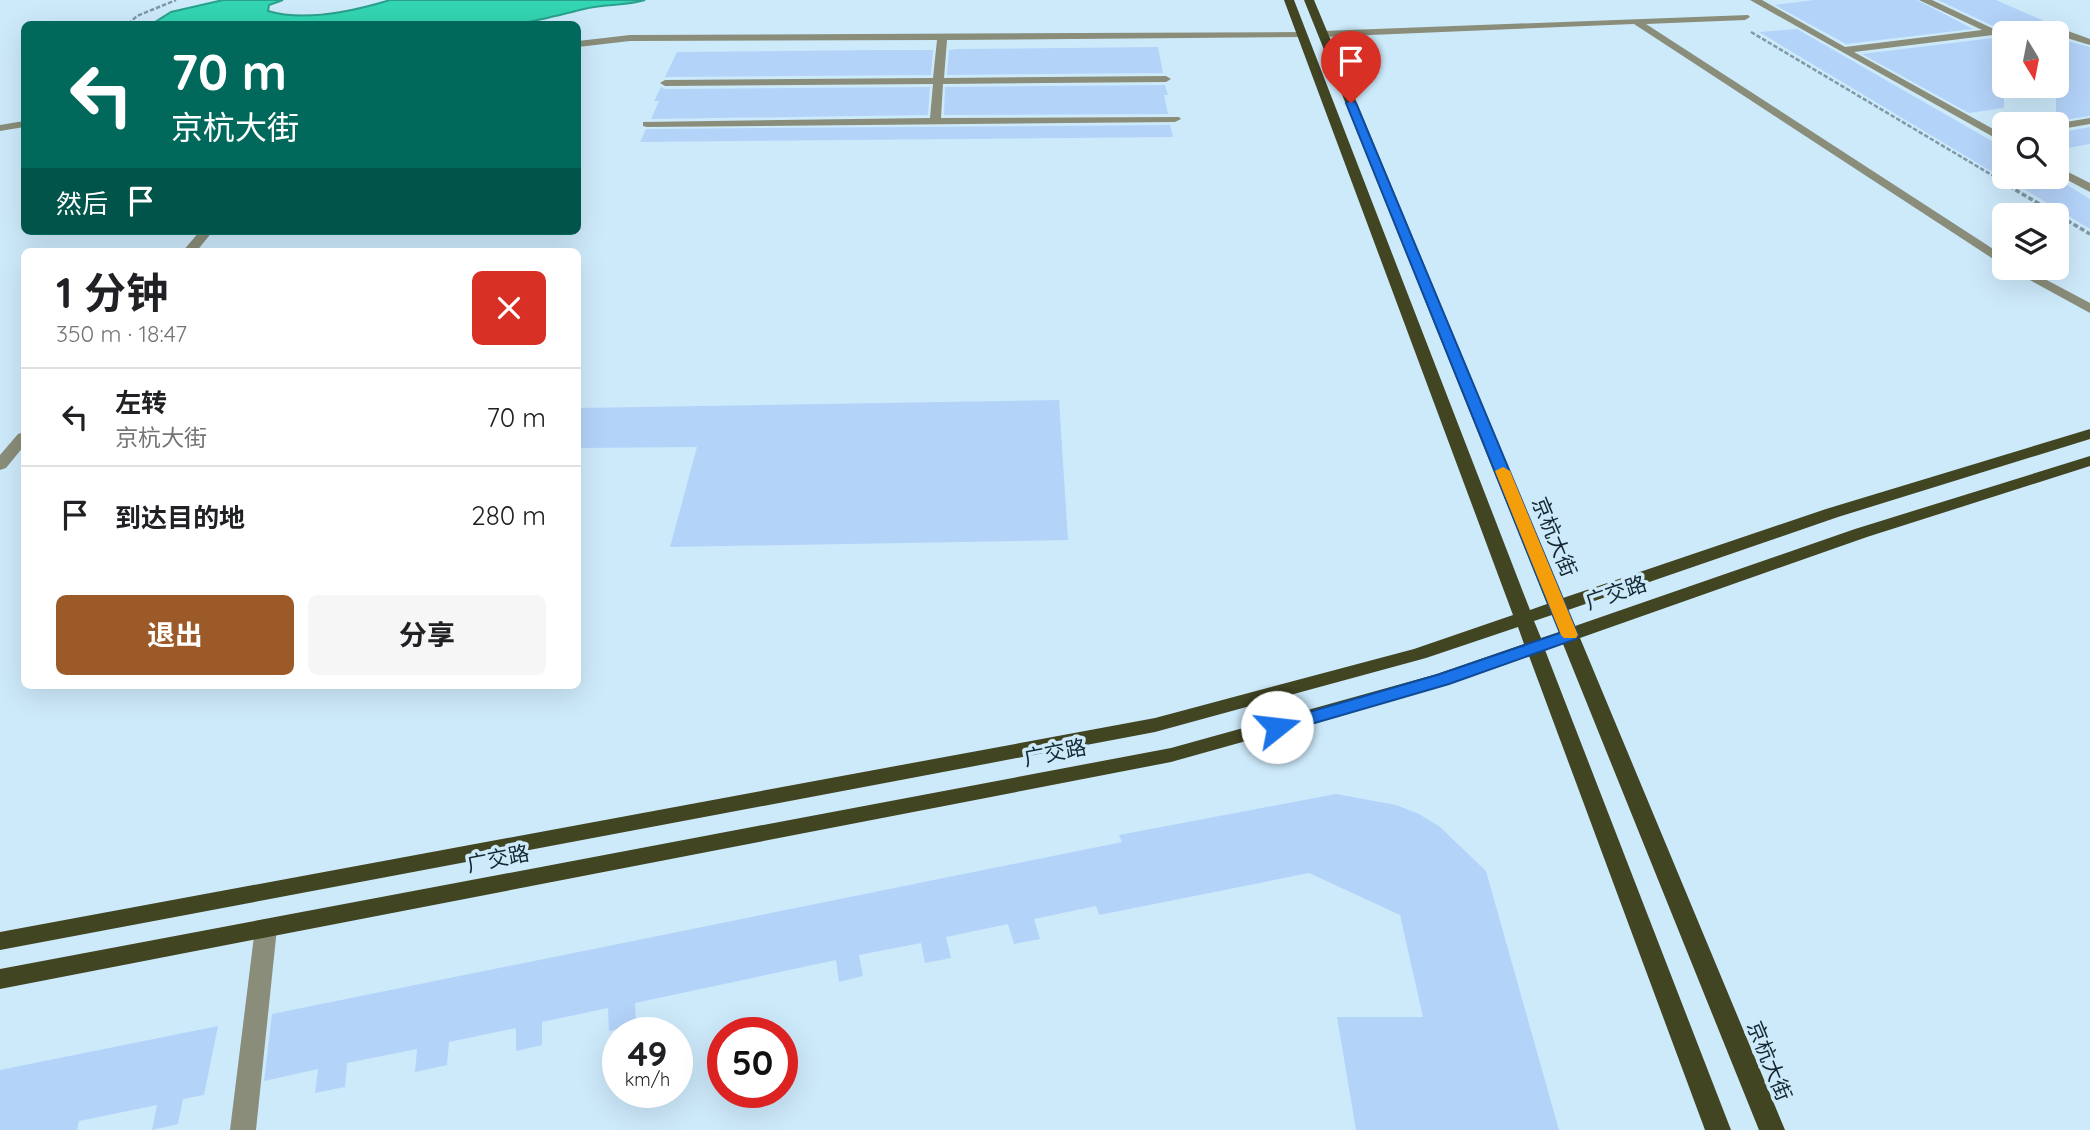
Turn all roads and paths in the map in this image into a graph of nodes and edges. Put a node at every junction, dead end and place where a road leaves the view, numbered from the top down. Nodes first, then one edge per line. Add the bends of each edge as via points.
1 (176, 0) edge
2 (1289, 0) edge
3 (1309, 0) edge
4 (1755, 0) edge
5 (1924, 0) edge
6 (1745, 17) dead end
7 (1728, 18) junction
8 (131, 21) edge
9 (1638, 23) junction
10 (1992, 31) edge
11 (1322, 34) junction
12 (2069, 34) edge
13 (1302, 35) junction
14 (1992, 35) edge
15 (943, 37) junction
16 (2090, 42) edge
17 (581, 44) edge
18 (1843, 50) junction
19 (1166, 79) dead end
20 (939, 80) junction
21 (665, 83) dead end
22 (1175, 119) dead end
23 (2090, 121) edge
24 (935, 122) junction
25 (21, 124) edge
26 (647, 124) dead end
27 (2069, 125) edge
28 (0, 128) edge
29 (1992, 132) edge
30 (2090, 176) edge
31 (2069, 177) edge
32 (2073, 179) junction
33 (2090, 188) edge
34 (2090, 234) edge
35 (1992, 254) edge
36 (2037, 280) edge
37 (2090, 309) edge
38 (2090, 434) edge
39 (21, 441) edge
40 (2090, 461) edge
41 (0, 465) edge
42 (1558, 606) junction
43 (1524, 618) junction
44 (1570, 635) junction
45 (1535, 647) junction
46 (266, 928) junction
47 (0, 941) edge
48 (0, 979) edge
49 (243, 1130) edge
50 (1718, 1130) edge
51 (1772, 1130) edge

1 - 8 path
2 - 13 main road
3 - 11 main road, 京杭大街
4 - 18 street
5 - 10 street
6 - 7 street
7 - 9 street
7 - 34 path
9 - 11 street
9 - 35 street
11 - 42 main road, 京杭大街
12 - 16 street
13 - 15 street
13 - 43 main road
14 - 18 street
15 - 17 street via 630,38
15 - 20 street
18 - 29 street
19 - 20 street
20 - 21 street
20 - 24 street
22 - 24 street
23 - 27 street
24 - 26 street
25 - 28 street
30 - 32 street
31 - 32 street
32 - 33 street
36 - 37 street
38 - 42 main road, 广交路 via 1832,513
39 - 41 street
40 - 44 main road, 广交路 via 1861,533
42 - 43 main road, 广交路
42 - 44 main road, 京杭大街
43 - 45 main road
43 - 47 main road, 广交路 via 1419,654 1155,725
44 - 45 main road, 广交路
44 - 51 main road, 京杭大街
45 - 46 main road, 广交路 via 1443,680 1171,755
45 - 50 main road
46 - 48 main road, 广交路
46 - 49 street

